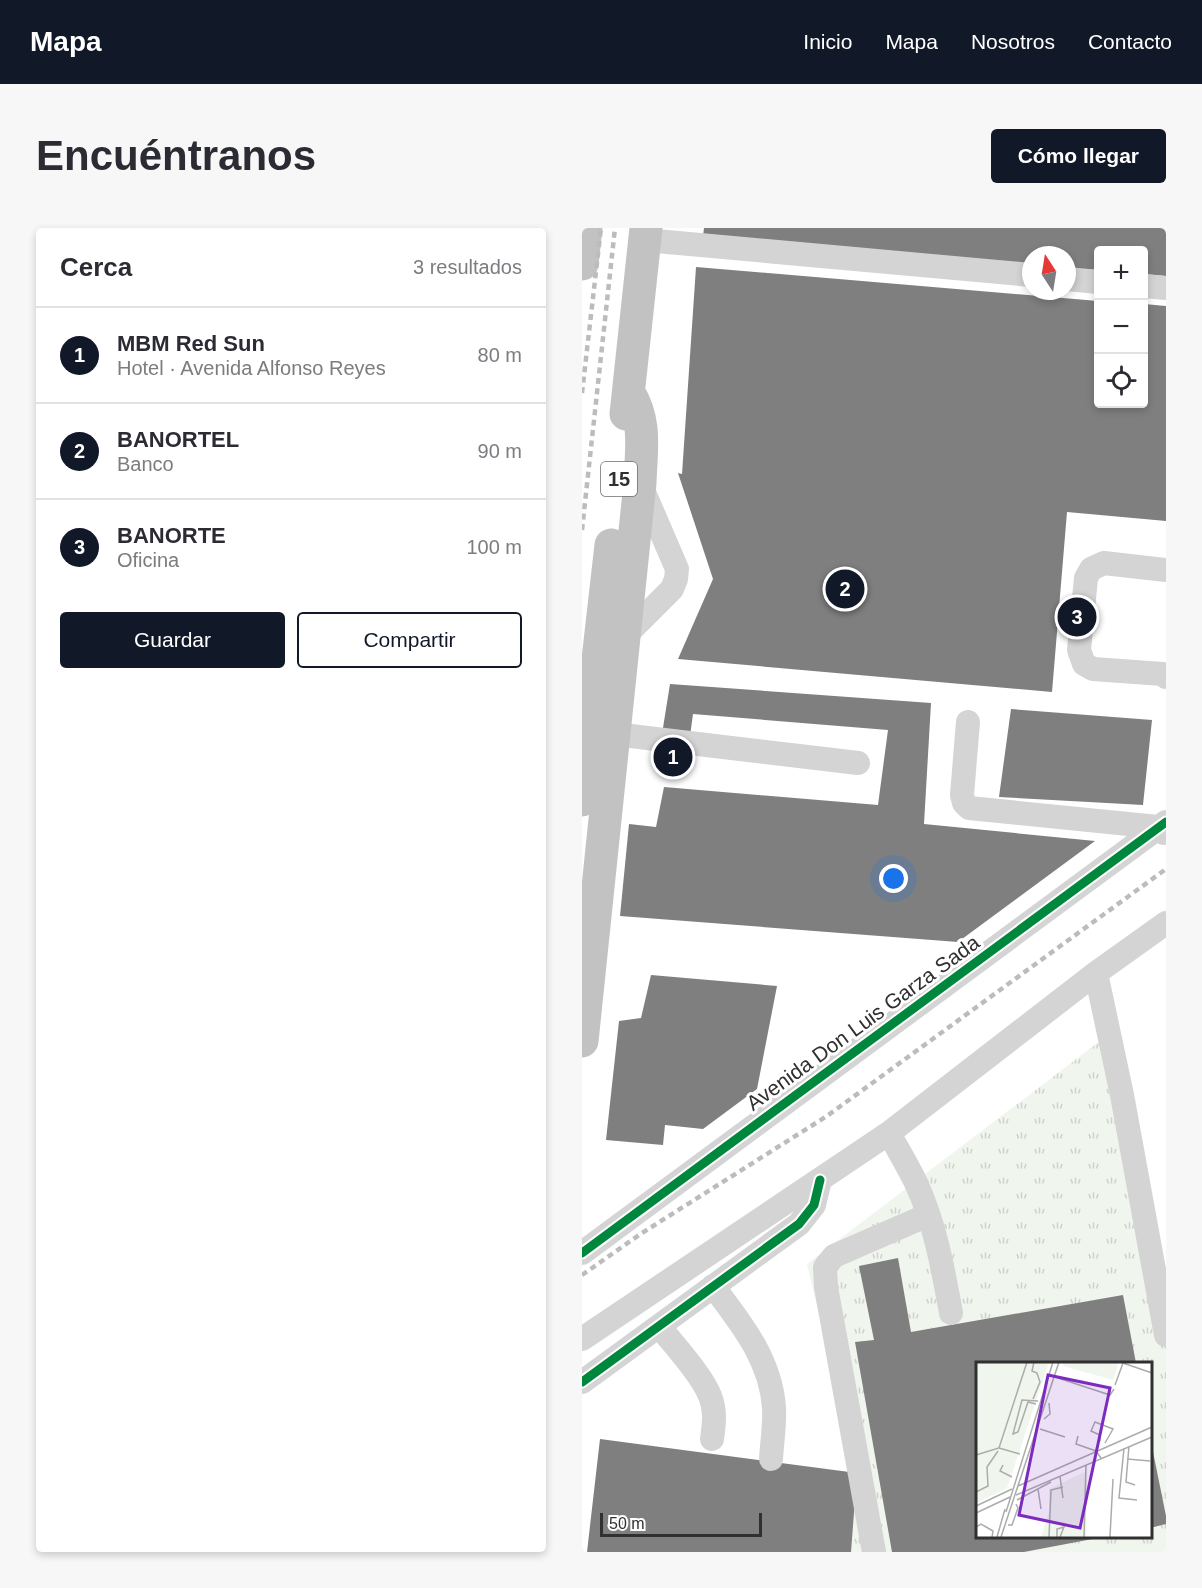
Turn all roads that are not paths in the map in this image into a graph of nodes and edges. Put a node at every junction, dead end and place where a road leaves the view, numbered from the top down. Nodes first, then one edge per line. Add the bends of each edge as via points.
1 (586, 228) edge
2 (645, 234) edge
3 (582, 264) edge
4 (1022, 274) edge
5 (1076, 280) edge
6 (1094, 282) edge
7 (1148, 286) edge
8 (1166, 288) edge
9 (629, 393) junction
10 (640, 483) junction
11 (1166, 570) edge
12 (625, 636) junction
13 (1166, 677) edge
14 (968, 722) dead end
15 (614, 734) junction
16 (858, 763) dead end
17 (582, 800) edge
18 (1166, 804) edge
19 (1163, 828) edge
20 (1166, 923) edge
21 (1096, 973) junction
22 (582, 1041) edge
23 (889, 1133) junction
24 (820, 1180) junction
25 (928, 1215) junction
26 (582, 1253) edge
27 (713, 1287) junction
28 (951, 1313) dead end
29 (659, 1326) junction
30 (1166, 1335) edge
31 (582, 1339) edge
32 (582, 1382) edge
33 (712, 1439) dead end
34 (771, 1459) dead end
35 (874, 1552) edge

1 - 3 highway
2 - 4 street
2 - 9 highway, 15
5 - 6 street
7 - 8 street
9 - 10 highway via 640,414
9 - 17 highway, 15
10 - 12 highway
10 - 12 street via 676,569 676,579 672,589
11 - 13 street via 1104,563 1091,569 1086,578 1079,650 1084,664 1093,669
12 - 15 highway
14 - 19 street via 962,795 969,808
15 - 16 street
15 - 22 highway
18 - 19 street
19 - 26 street, Avenida Don Luis Garza Sada
20 - 21 street
21 - 23 street
21 - 30 street
23 - 24 street
23 - 25 street via 917,1184
24 - 27 street via 813,1205 799,1224
24 - 31 street
25 - 28 street
25 - 35 street via 834,1256 825,1267
27 - 29 street
27 - 34 street via 760,1352 766,1368 774,1409
29 - 32 street
29 - 33 street via 710,1396 715,1422

